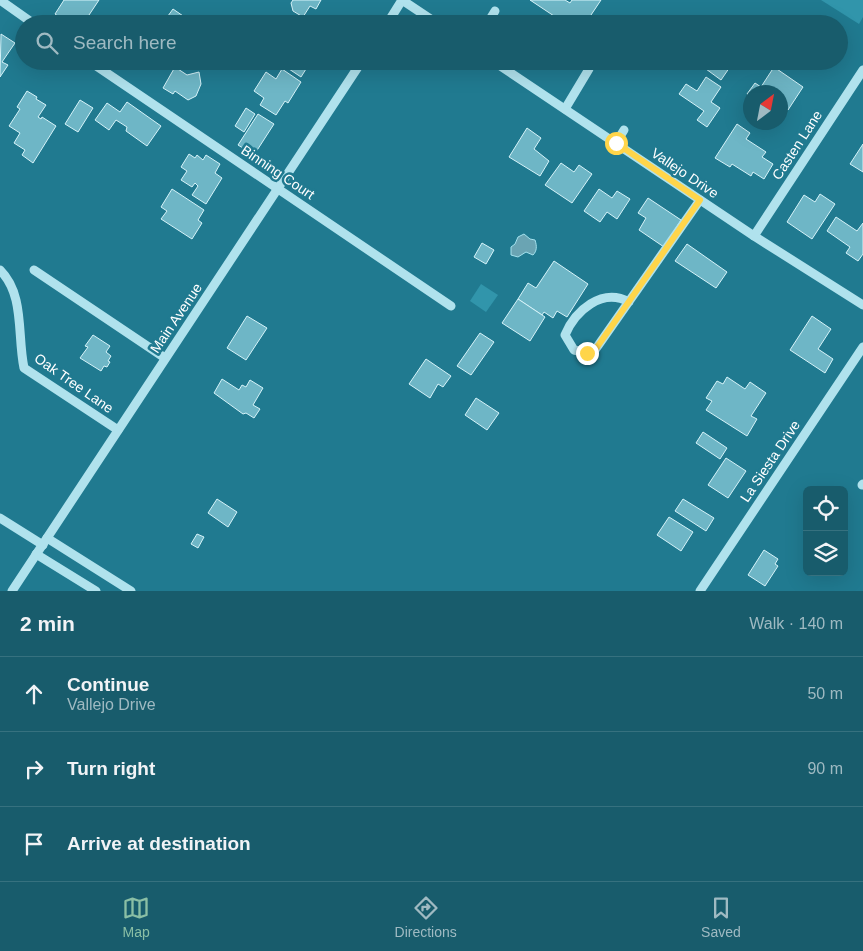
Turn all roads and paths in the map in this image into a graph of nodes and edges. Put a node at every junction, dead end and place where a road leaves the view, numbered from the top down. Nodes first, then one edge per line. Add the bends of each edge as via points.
1 (0, 0) edge
2 (402, 0) edge
3 (495, 11) dead end
4 (21, 15) edge
5 (393, 15) edge
6 (424, 15) edge
7 (493, 15) edge
8 (102, 70) edge
9 (356, 70) edge
10 (507, 70) edge
11 (589, 70) edge
12 (863, 70) edge
13 (565, 109) junction
14 (624, 130) dead end
15 (616, 143) junction
16 (278, 189) junction
17 (700, 200) junction
18 (754, 236) junction
19 (0, 270) edge
20 (34, 270) dead end
21 (629, 302) junction
22 (863, 305) edge
23 (451, 306) dead end
24 (863, 346) edge
25 (165, 358) junction
26 (118, 430) junction
27 (0, 518) edge
28 (45, 541) junction
29 (36, 554) junction
30 (12, 591) edge
31 (96, 591) edge
32 (131, 591) edge
33 (700, 591) edge

1 - 4 street
2 - 5 street
2 - 6 street
3 - 7 street
8 - 16 street, Binning Court
9 - 16 street, Main Avenue
10 - 13 street, Vallejo Drive
11 - 13 street
12 - 18 street, Casten Lane
13 - 15 street, Vallejo Drive
14 - 15 street
15 - 17 street, Vallejo Drive
16 - 23 street, Binning Court
16 - 25 street, Main Avenue
17 - 18 street, Vallejo Drive
17 - 21 street
18 - 22 street, Vallejo Drive
19 - 26 street, Oak Tree Lane via 17,300 24,368
20 - 25 street
21 - 21 street via 595,350 587,353 574,350 565,335 581,311 607,297
24 - 33 street, La Siesta Drive
25 - 26 street, Main Avenue
26 - 28 street, Main Avenue
27 - 28 street
28 - 29 street, Main Avenue
28 - 32 street
29 - 30 street, Main Avenue
29 - 31 street

